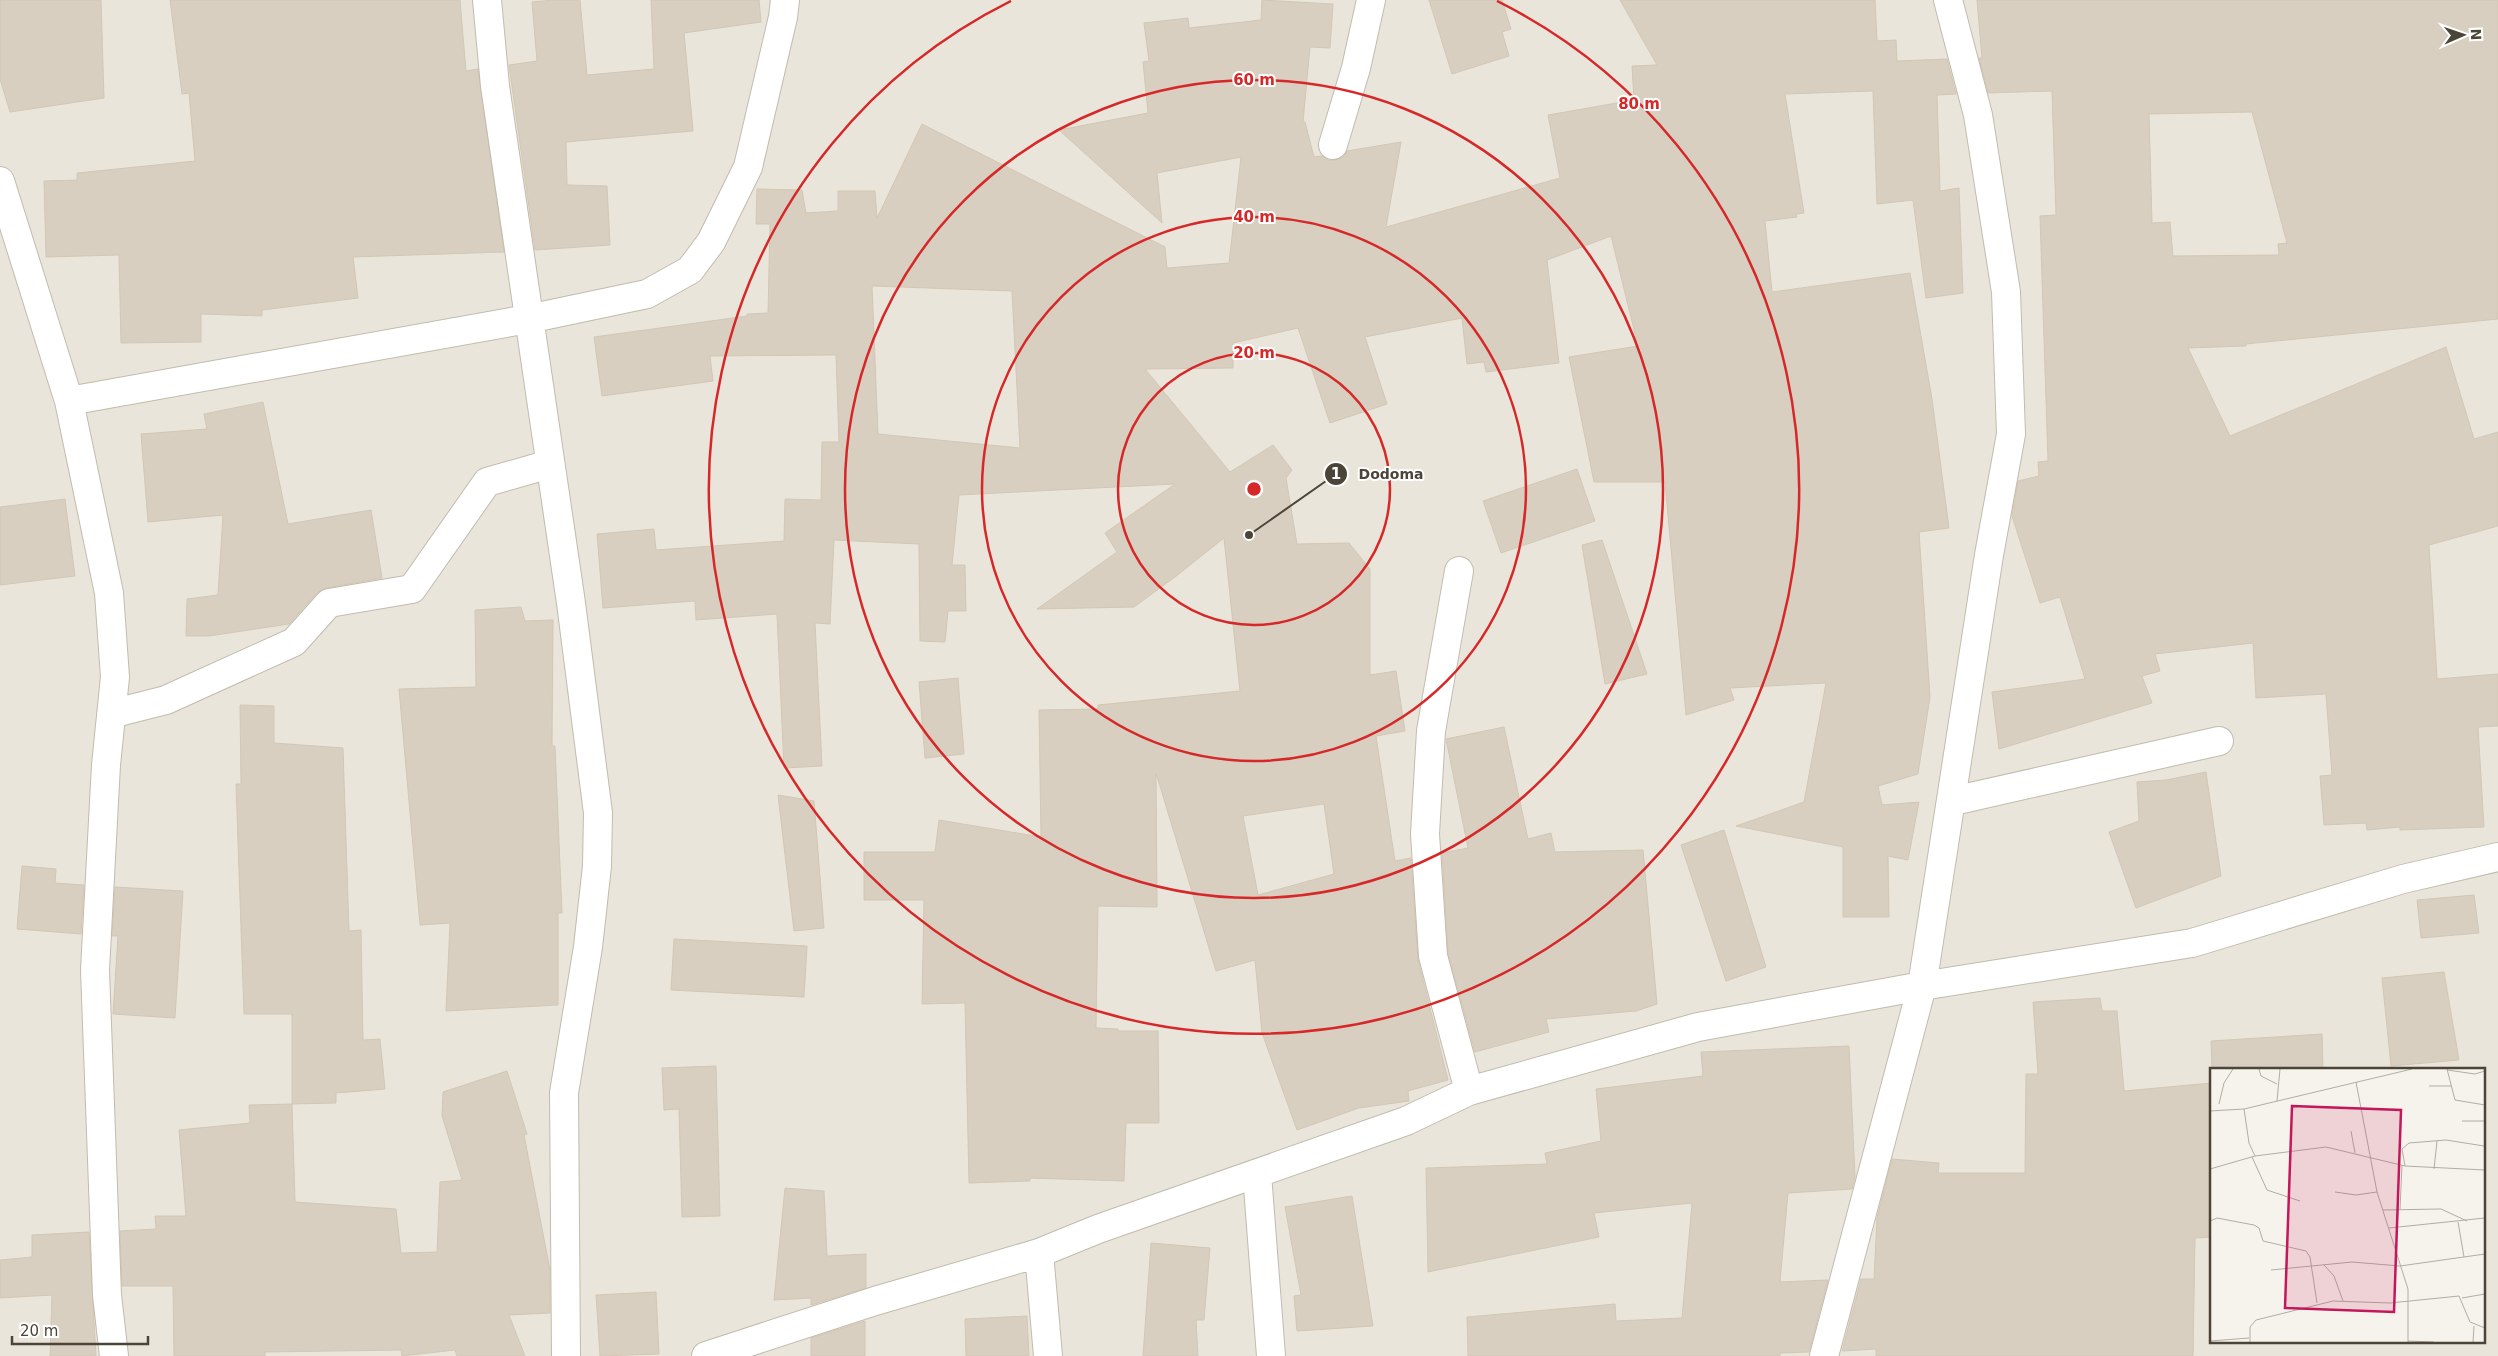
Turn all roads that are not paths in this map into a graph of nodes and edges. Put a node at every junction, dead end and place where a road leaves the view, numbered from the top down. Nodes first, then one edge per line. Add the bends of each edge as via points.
1 (487, 0) edge
2 (785, 0) edge
3 (1370, 0) edge
4 (1948, 0) edge
5 (1333, 145) dead end
6 (0, 181) edge
7 (528, 319) junction
8 (70, 401) junction
9 (550, 464) junction
10 (1459, 571) dead end
11 (111, 714) junction
12 (2220, 741) dead end
13 (1953, 801) junction
14 (2498, 857) edge
15 (1922, 986) junction
16 (1468, 1091) junction
17 (1257, 1174) junction
18 (1040, 1254) junction
19 (114, 1356) edge
20 (566, 1356) edge
21 (706, 1356) edge
22 (1048, 1356) edge
23 (1271, 1356) edge
24 (1824, 1356) edge

1 - 7 street via 495,86
2 - 7 street via 748,167 711,242 690,270 647,294
3 - 5 street via 1356,68
4 - 13 street via 1978,114 2006,292 2011,434 1989,555
6 - 8 street
7 - 8 street
7 - 9 street
8 - 11 street via 109,593 115,677
9 - 11 street via 487,482 412,589 329,603 294,642 166,700
9 - 20 street via 598,813 597,866 588,947 564,1093
10 - 16 street via 1431,731 1425,834 1433,956
11 - 19 street via 95,970 107,1295
12 - 13 street
13 - 15 street
14 - 15 street via 2403,879 2192,943
15 - 16 street via 1698,1027
15 - 24 street
16 - 17 street via 1406,1121
17 - 18 street via 1098,1229
17 - 23 street
18 - 21 street
18 - 22 street

